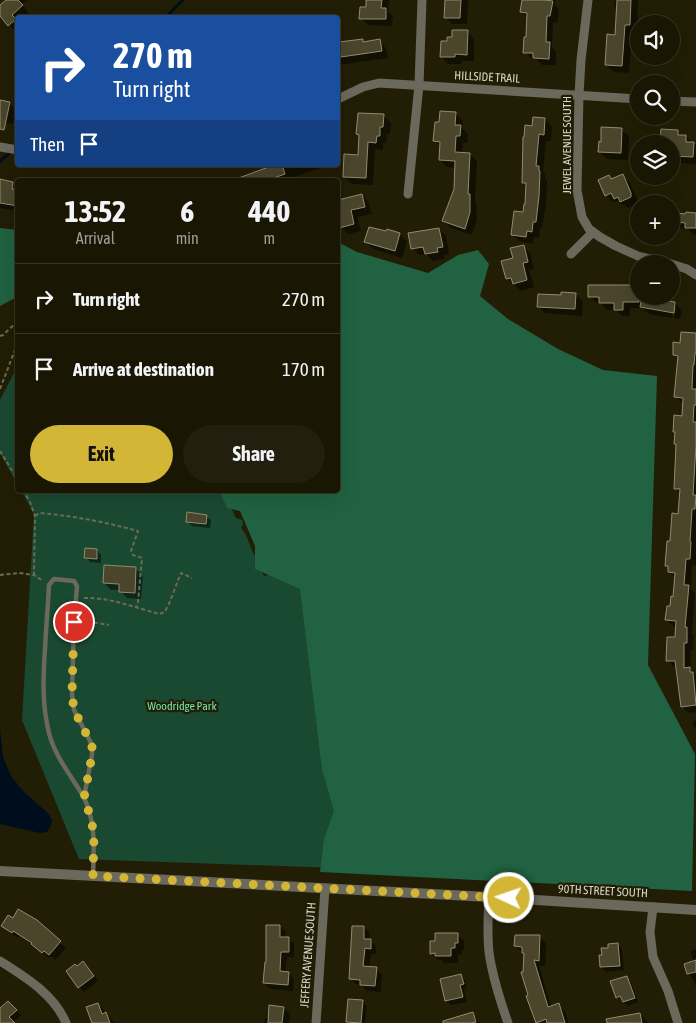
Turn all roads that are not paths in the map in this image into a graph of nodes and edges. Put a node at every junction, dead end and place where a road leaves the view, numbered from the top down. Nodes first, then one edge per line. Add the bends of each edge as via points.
1 (422, 0) edge
2 (588, 0) edge
3 (419, 85) junction
4 (579, 94) junction
5 (630, 97) edge
6 (340, 98) edge
7 (680, 101) edge
8 (696, 102) edge
9 (0, 148) edge
10 (15, 150) edge
11 (408, 194) dead end
12 (593, 232) junction
13 (571, 254) dead end
14 (636, 255) edge
15 (680, 267) edge
16 (696, 276) edge
17 (84, 798) junction
18 (0, 871) edge
19 (93, 876) junction
20 (325, 888) junction
21 (489, 897) junction
22 (653, 907) junction
23 (696, 910) edge
24 (0, 961) edge
25 (66, 1023) edge
26 (316, 1023) edge
27 (508, 1023) edge
28 (678, 1023) edge

1 - 3 street
2 - 4 street, JEWEL AVENUE SOUTH
3 - 4 street, HILLSIDE TRAIL
3 - 6 street, HILLSIDE TRAIL via 379,83
3 - 11 street
4 - 5 street, HILLSIDE TRAIL
4 - 12 street, JEWEL AVENUE SOUTH via 577,190 582,218
7 - 8 street
9 - 10 street
12 - 13 street
12 - 14 street, JEWEL AVENUE SOUTH
15 - 16 street, JEWEL AVENUE SOUTH
17 - 17 lane via 60,760 49,735 44,710 49,584 54,579 74,581 77,586 72,694 74,710 92,745
17 - 19 lane via 94,834
18 - 19 street, 90TH STREET SOUTH
19 - 20 street, 90TH STREET SOUTH
20 - 21 street, 90TH STREET SOUTH
20 - 26 street, JEFFERY AVENUE SOUTH
21 - 22 street, 90TH STREET SOUTH
21 - 27 street via 489,952 493,977
22 - 23 street, 90TH STREET SOUTH
22 - 28 street via 650,932 653,956
24 - 25 street via 47,996

